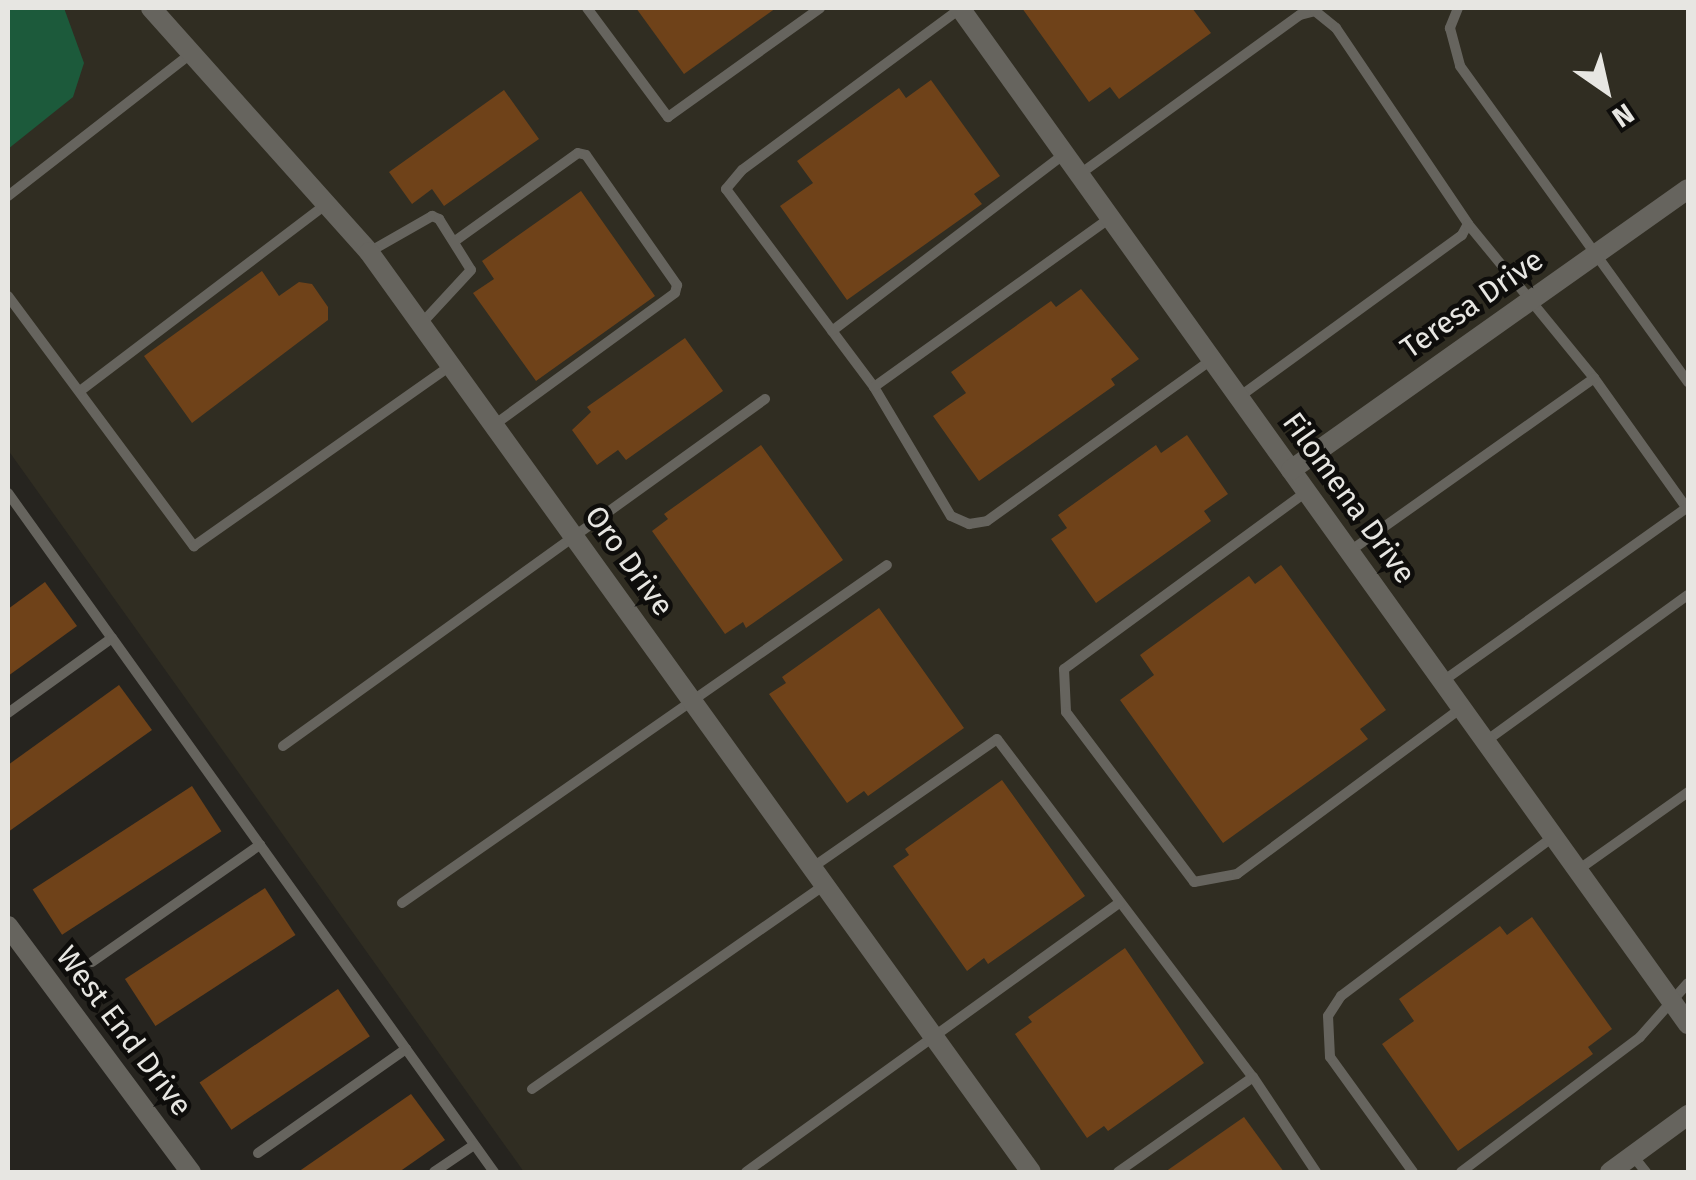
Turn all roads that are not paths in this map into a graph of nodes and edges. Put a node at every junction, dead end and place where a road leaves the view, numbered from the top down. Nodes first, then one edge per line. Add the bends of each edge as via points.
1 (151, 8) edge
2 (587, 8) edge
3 (820, 8) edge
4 (960, 8) edge
5 (1458, 8) edge
6 (194, 51) junction
7 (1065, 154) junction
8 (1080, 174) junction
9 (1688, 189) edge
10 (8, 196) edge
11 (328, 203) junction
12 (1111, 218) junction
13 (1468, 224) junction
14 (455, 241) junction
15 (1600, 250) junction
16 (369, 252) junction
17 (8, 296) edge
18 (1530, 299) junction
19 (422, 323) junction
20 (832, 331) junction
21 (1212, 359) junction
22 (452, 365) junction
23 (1594, 378) junction
24 (1688, 382) edge
25 (874, 387) junction
26 (80, 391) junction
27 (1239, 397) junction
28 (766, 399) dead end
29 (494, 425) junction
30 (1291, 470) junction
31 (1306, 491) junction
32 (8, 493) edge
33 (1688, 509) edge
34 (576, 539) junction
35 (1350, 552) junction
36 (887, 565) dead end
37 (1688, 595) edge
38 (112, 638) junction
39 (1443, 682) junction
40 (694, 704) junction
41 (1461, 708) junction
42 (8, 713) edge
43 (1486, 741) junction
44 (283, 746) dead end
45 (1688, 792) edge
46 (1554, 836) junction
47 (260, 845) junction
48 (1578, 870) junction
49 (818, 876) junction
50 (1120, 902) junction
51 (402, 903) dead end
52 (8, 926) edge
53 (92, 962) dead end
54 (1688, 983) edge
55 (1669, 997) junction
56 (1688, 1024) edge
57 (936, 1040) junction
58 (406, 1049) junction
59 (1253, 1078) junction
60 (532, 1089) dead end
61 (1688, 1115) edge
62 (474, 1145) junction
63 (258, 1154) dead end
64 (1640, 1164) edge
65 (192, 1172) edge
66 (434, 1172) edge
67 (494, 1172) edge
68 (746, 1172) edge
69 (1031, 1172) edge
70 (1118, 1172) edge
71 (1316, 1172) edge
72 (1412, 1172) edge
73 (1460, 1172) edge
74 (1610, 1172) edge

1 - 6 street, Oro Drive
2 - 3 lane via 668,117
4 - 7 street, Filomena Drive
4 - 20 lane via 728,182 730,197
5 - 15 lane via 1450,28 1460,66
6 - 10 lane
6 - 11 street, Oro Drive
7 - 8 street, Filomena Drive
7 - 20 lane
8 - 12 street, Filomena Drive
8 - 13 lane via 1314,12 1336,28
9 - 15 street, Teresa Drive
11 - 16 street, Oro Drive
11 - 26 lane
12 - 21 street, Filomena Drive
12 - 25 lane
13 - 18 lane
13 - 27 lane via 1462,235
14 - 16 lane via 432,216
14 - 19 lane via 470,270
14 - 29 lane via 578,153 586,154 677,285 676,293
15 - 18 street, Teresa Drive
15 - 24 lane
16 - 19 street, Oro Drive
17 - 26 lane
18 - 23 lane
18 - 30 street, Teresa Drive
19 - 22 street, Oro Drive
20 - 25 lane
21 - 25 lane via 1002,512 968,524 952,516
21 - 27 street, Filomena Drive
22 - 26 lane via 194,546
22 - 29 street, Oro Drive
23 - 33 lane
23 - 35 lane
27 - 30 street, Filomena Drive
28 - 34 lane
29 - 34 street, Oro Drive
30 - 31 street, Filomena Drive
31 - 35 street, Filomena Drive
31 - 41 lane via 1064,670 1066,712 1194,882 1238,874
32 - 38 lane
33 - 39 lane
34 - 40 street, Oro Drive
34 - 44 lane
35 - 39 street, Filomena Drive
36 - 40 lane
37 - 43 lane
38 - 42 lane
38 - 47 lane
39 - 41 street, Filomena Drive
40 - 49 street, Oro Drive
40 - 51 lane
41 - 43 street, Filomena Drive
43 - 46 street, Filomena Drive
45 - 48 lane
46 - 48 street, Filomena Drive
46 - 72 lane via 1341,996 1328,1016 1330,1057
47 - 53 lane
47 - 58 lane
48 - 55 street, Filomena Drive
49 - 50 lane via 996,739
49 - 57 street, Oro Drive
49 - 60 lane
50 - 57 lane
50 - 59 lane
52 - 65 street, West End Drive
54 - 55 lane
55 - 56 street, Filomena Drive
55 - 73 lane via 1640,1037
57 - 68 lane
57 - 69 street, Oro Drive
58 - 62 lane
58 - 63 lane
59 - 70 lane
59 - 71 lane
61 - 64 street
62 - 66 lane
62 - 67 lane
64 - 74 street

